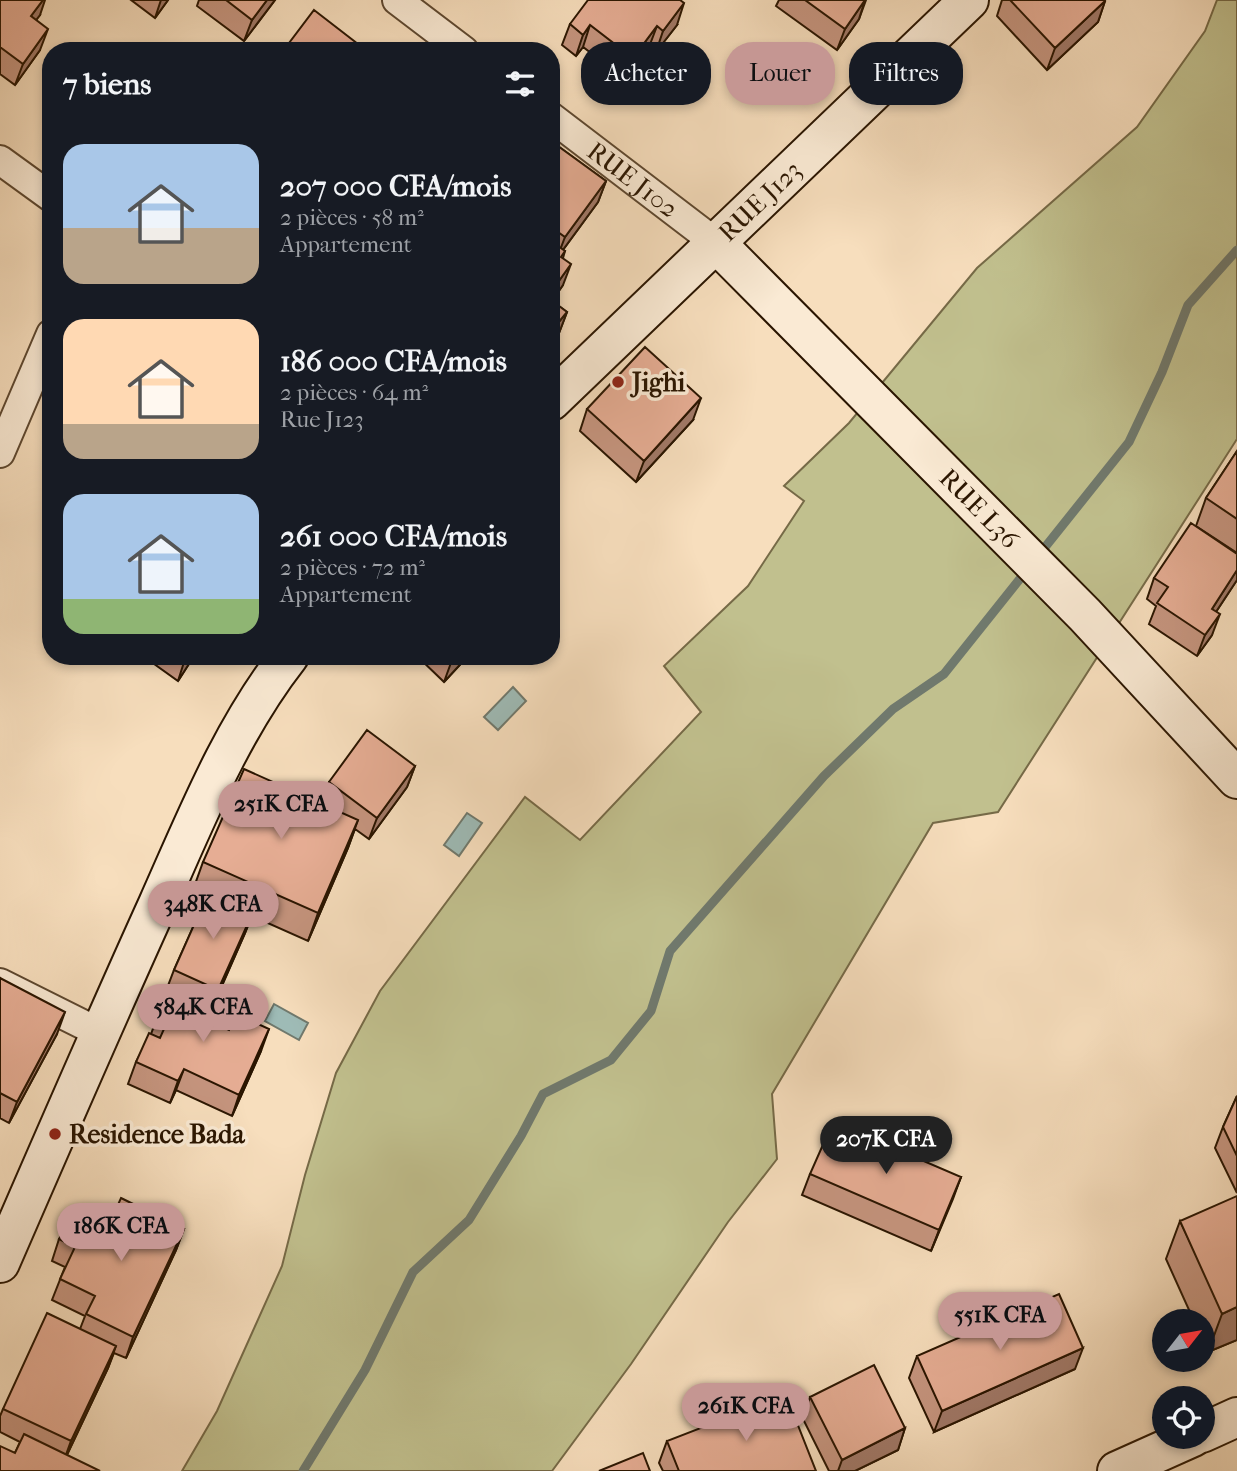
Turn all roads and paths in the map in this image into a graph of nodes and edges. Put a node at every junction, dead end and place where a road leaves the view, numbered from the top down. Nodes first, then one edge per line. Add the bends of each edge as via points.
1 (397, 0) edge
2 (969, 0) edge
3 (452, 42) edge
4 (560, 124) edge
5 (0, 160) edge
6 (42, 190) edge
7 (716, 243) junction
8 (42, 355) edge
9 (560, 392) edge
10 (0, 453) edge
11 (283, 665) edge
12 (1237, 779) edge
13 (0, 984) edge
14 (100, 1033) junction
15 (0, 1263) edge
16 (1237, 1417) edge
17 (1215, 1427) edge
18 (1167, 1449) edge
19 (1117, 1471) edge

1 - 3 street
2 - 7 street, RUE J123
4 - 7 street, RUE J102
5 - 6 street
7 - 9 street, RUE J123
7 - 12 street, RUE L36 via 1085,615
8 - 10 street
11 - 14 street via 254,706 211,787
13 - 14 street
14 - 15 street
16 - 17 street
18 - 19 street

